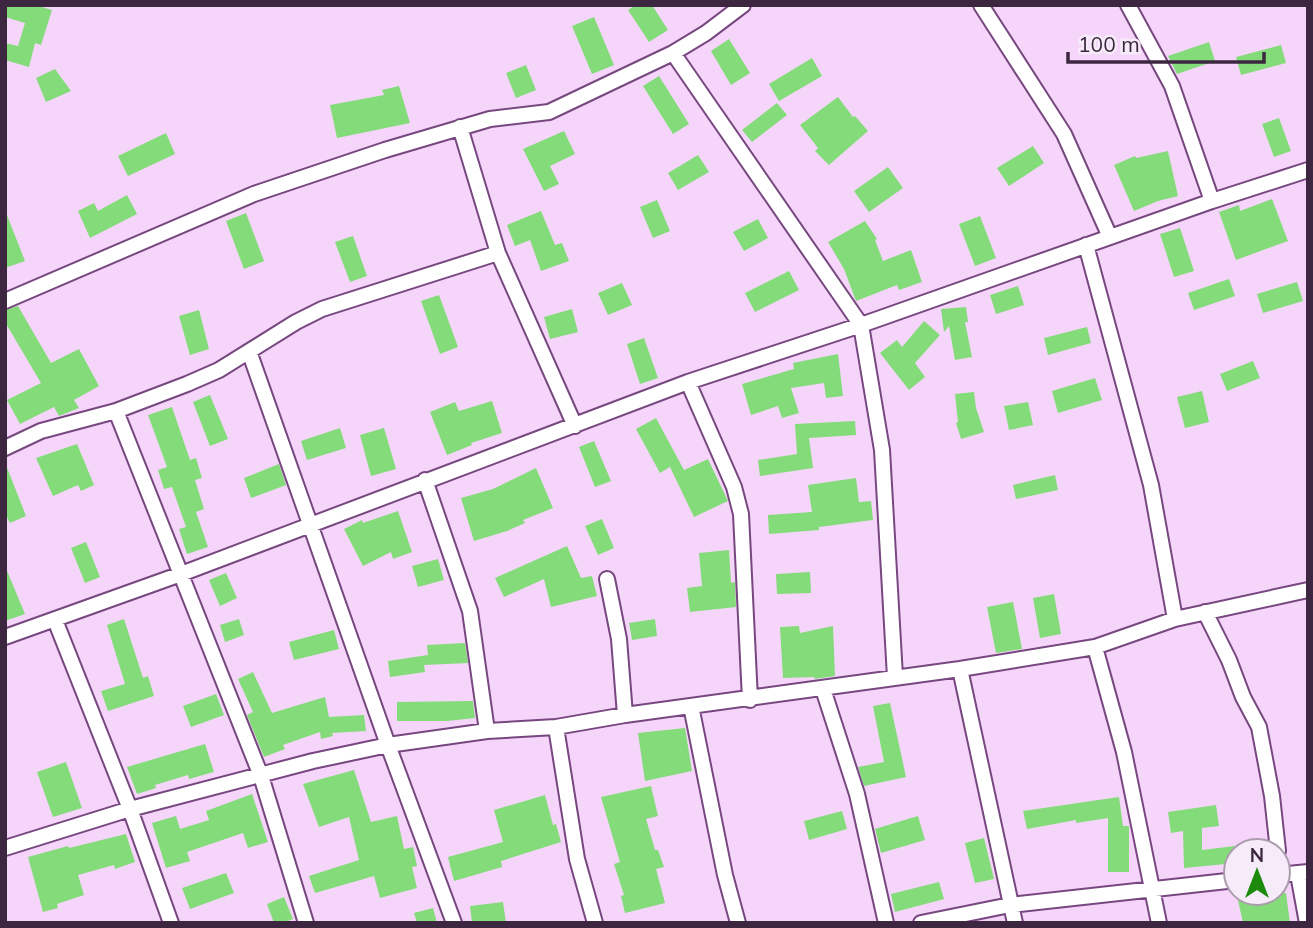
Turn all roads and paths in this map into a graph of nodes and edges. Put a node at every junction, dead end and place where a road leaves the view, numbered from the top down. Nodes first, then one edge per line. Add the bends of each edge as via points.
1 (743, 5) edge
2 (981, 5) edge
3 (1128, 5) edge
4 (673, 53) junction
5 (460, 127) junction
6 (1308, 170) edge
7 (1212, 201) junction
8 (1110, 237) junction
9 (1086, 246) junction
10 (498, 253) junction
11 (5, 301) edge
12 (861, 325) junction
13 (249, 351) junction
14 (688, 383) junction
15 (116, 411) junction
16 (575, 426) junction
17 (5, 448) edge
18 (425, 480) junction
19 (311, 524) junction
20 (181, 574) junction
21 (607, 579) dead end
22 (1308, 590) edge
23 (1205, 612) junction
24 (1174, 619) junction
25 (55, 620) junction
26 (5, 637) edge
27 (1095, 647) junction
28 (960, 670) junction
29 (895, 677) junction
30 (823, 688) junction
31 (750, 699) junction
32 (691, 706) junction
33 (625, 715) junction
34 (556, 727) junction
35 (487, 731) junction
36 (388, 745) junction
37 (261, 776) junction
38 (130, 809) junction
39 (1276, 837) edge
40 (5, 848) edge
41 (1303, 873) edge
42 (1222, 881) edge
43 (1151, 889) junction
44 (1010, 905) junction
45 (171, 923) edge
46 (306, 923) edge
47 (454, 923) edge
48 (595, 923) edge
49 (738, 923) edge
50 (886, 923) edge
51 (921, 923) edge
52 (1015, 923) edge
53 (1159, 923) edge
54 (1307, 923) edge

1 - 4 street
2 - 8 street via 1065,134
3 - 7 street via 1172,86
4 - 5 street via 549,112
4 - 12 street
5 - 10 street
5 - 11 street via 254,194
6 - 7 street
7 - 8 street
8 - 9 street
9 - 12 street
9 - 24 street via 1150,485
10 - 13 street via 323,309
10 - 16 street
12 - 14 street
12 - 29 street via 882,450
13 - 15 street via 219,370
13 - 19 street
14 - 16 street
14 - 31 street via 734,487 740,514
15 - 17 street via 41,431
15 - 20 street
16 - 18 street
18 - 19 street
18 - 35 street via 470,611
19 - 20 street
19 - 36 street
20 - 25 street
20 - 37 street
21 - 33 street via 619,639
22 - 23 street
23 - 24 street
23 - 39 street via 1259,727
24 - 27 street
25 - 26 street
25 - 38 street
27 - 28 street
27 - 43 street via 1124,752
28 - 29 street
28 - 44 street
29 - 30 street
30 - 31 street
30 - 50 street via 857,794
31 - 32 street
32 - 33 street
32 - 49 street
33 - 34 street
34 - 35 street
34 - 48 street via 578,859
35 - 36 street
36 - 37 street
36 - 47 street
37 - 38 street
37 - 46 street
38 - 40 street
38 - 45 street
41 - 54 street
42 - 43 street
43 - 44 street
43 - 53 street
44 - 51 street
44 - 52 street

